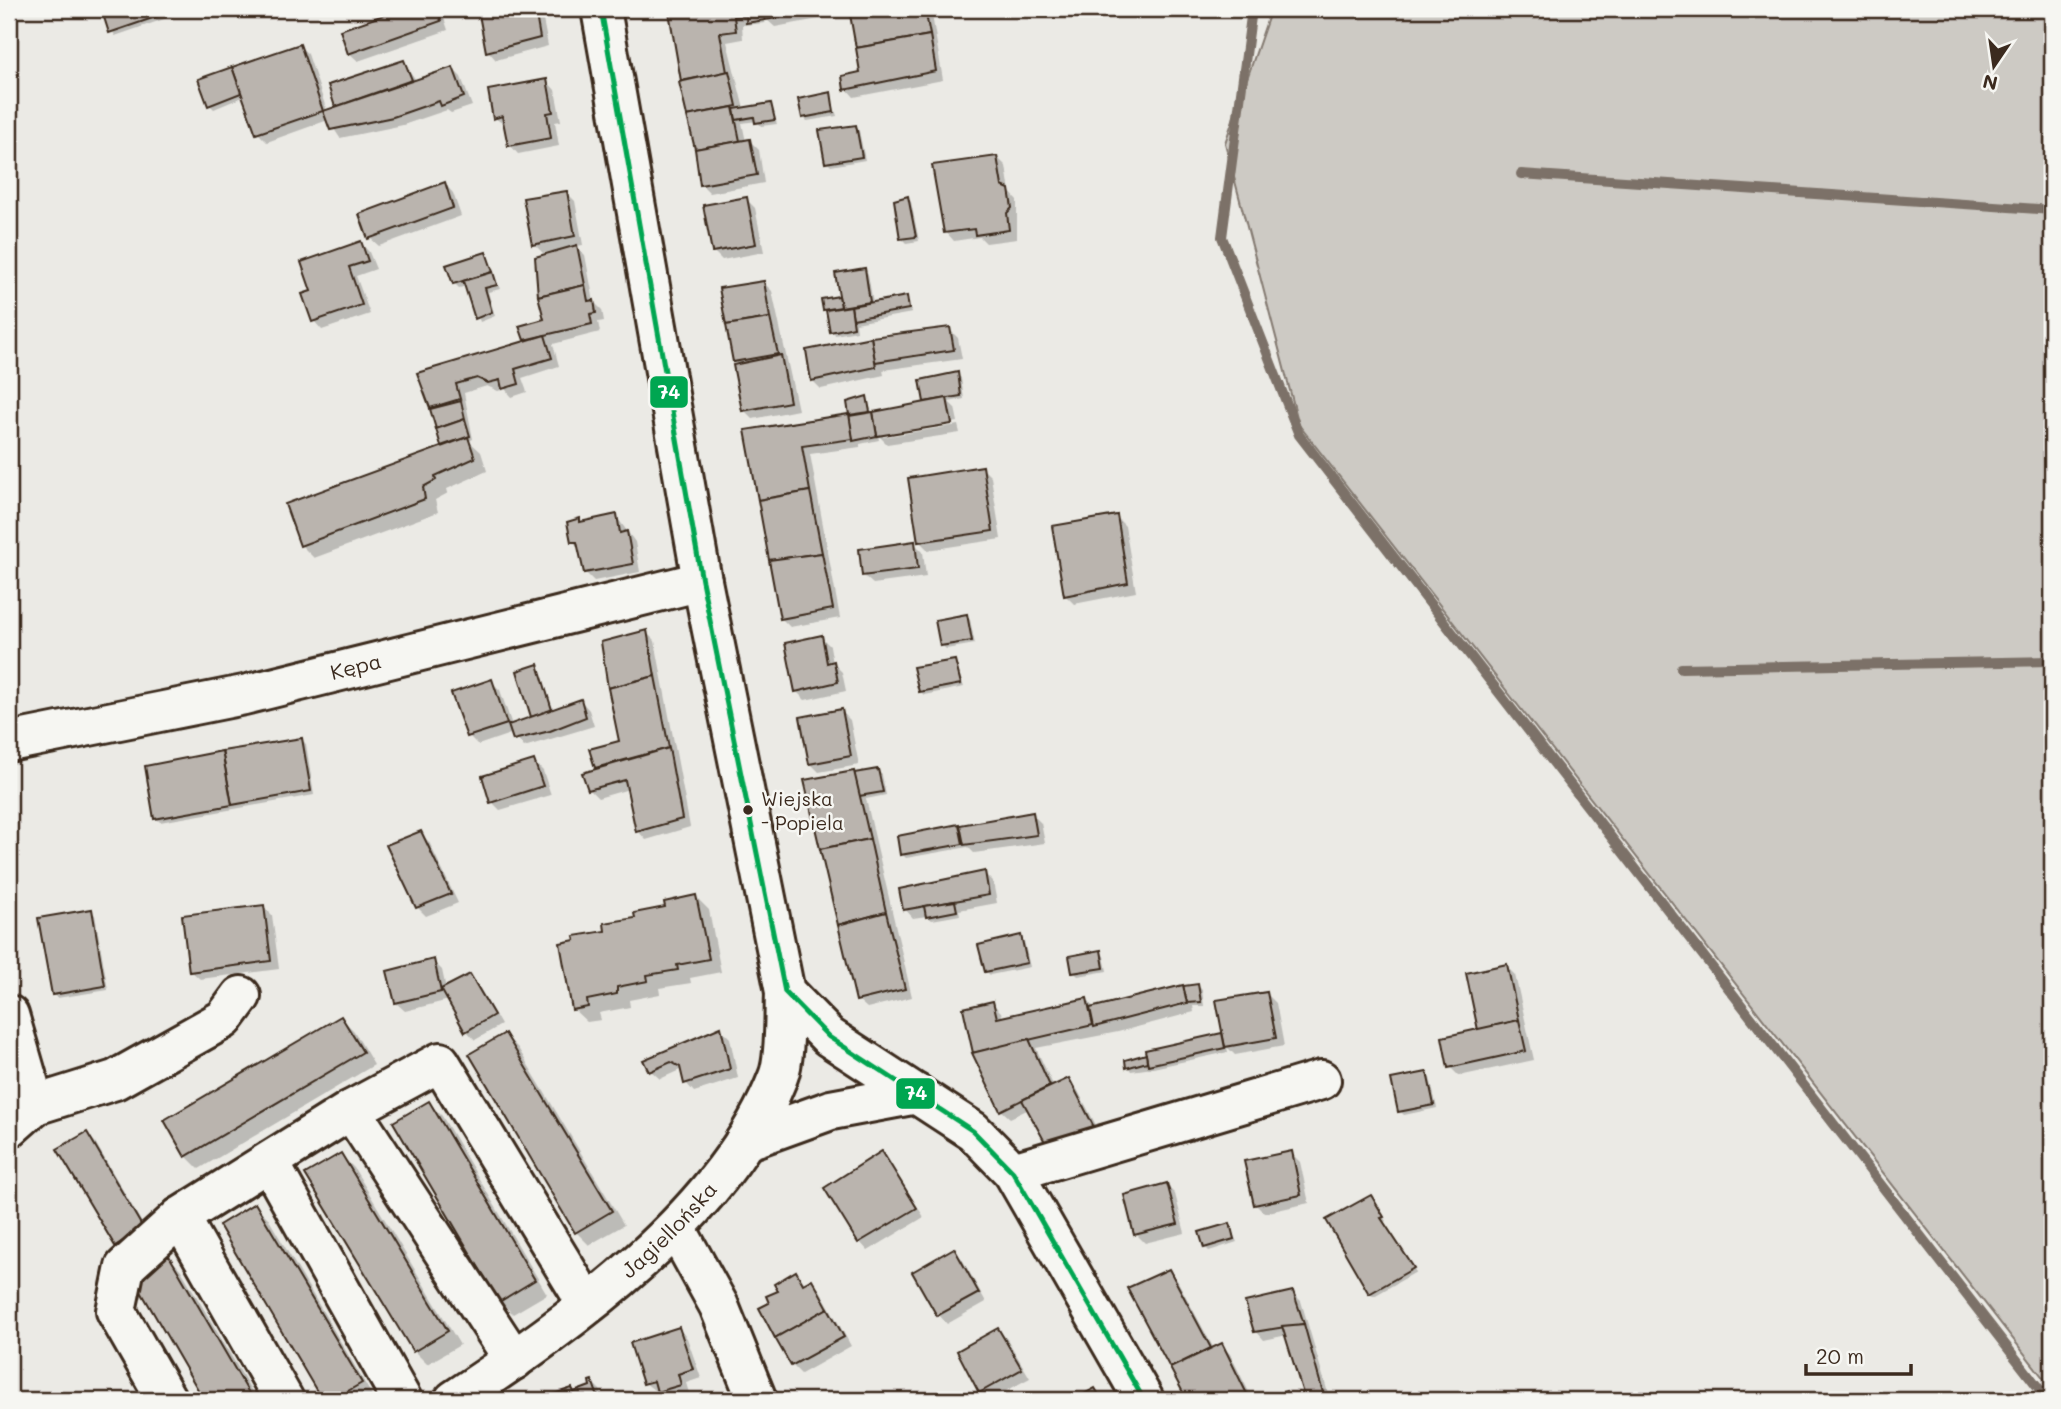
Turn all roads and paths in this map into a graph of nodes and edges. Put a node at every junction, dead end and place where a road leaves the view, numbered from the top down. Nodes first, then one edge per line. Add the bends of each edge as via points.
1 (601, 9) edge
2 (702, 581) junction
3 (9, 742) edge
4 (785, 992) junction
5 (241, 996) dead end
6 (9, 1015) edge
7 (1321, 1080) dead end
8 (916, 1094) junction
9 (351, 1110) junction
10 (22, 1116) edge
11 (745, 1141) junction
12 (269, 1162) junction
13 (1013, 1172) junction
14 (180, 1217) junction
15 (676, 1228) junction
16 (587, 1304) junction
17 (514, 1360) junction
18 (167, 1400) edge
19 (284, 1400) edge
20 (402, 1400) edge
21 (454, 1400) edge
22 (757, 1400) edge
23 (1144, 1400) edge

1 - 2 street, Jagiellońska
2 - 3 street, Kępa via 244,695
2 - 4 street, Jagiellońska
4 - 8 street via 829,1037
4 - 11 street, Jagiellońska via 779,1075
5 - 10 street via 224,1019 115,1080
6 - 10 street
7 - 13 street
8 - 11 street via 831,1110
8 - 13 street via 973,1131
9 - 12 street
9 - 16 street via 440,1062
9 - 17 street
11 - 15 street, Jagiellońska
12 - 14 street
12 - 20 street
13 - 23 street
14 - 18 street via 125,1267 117,1311
14 - 19 street
15 - 16 street, Jagiellońska
15 - 22 street via 719,1306
16 - 17 street, Jagiellońska
17 - 21 street, Jagiellońska

